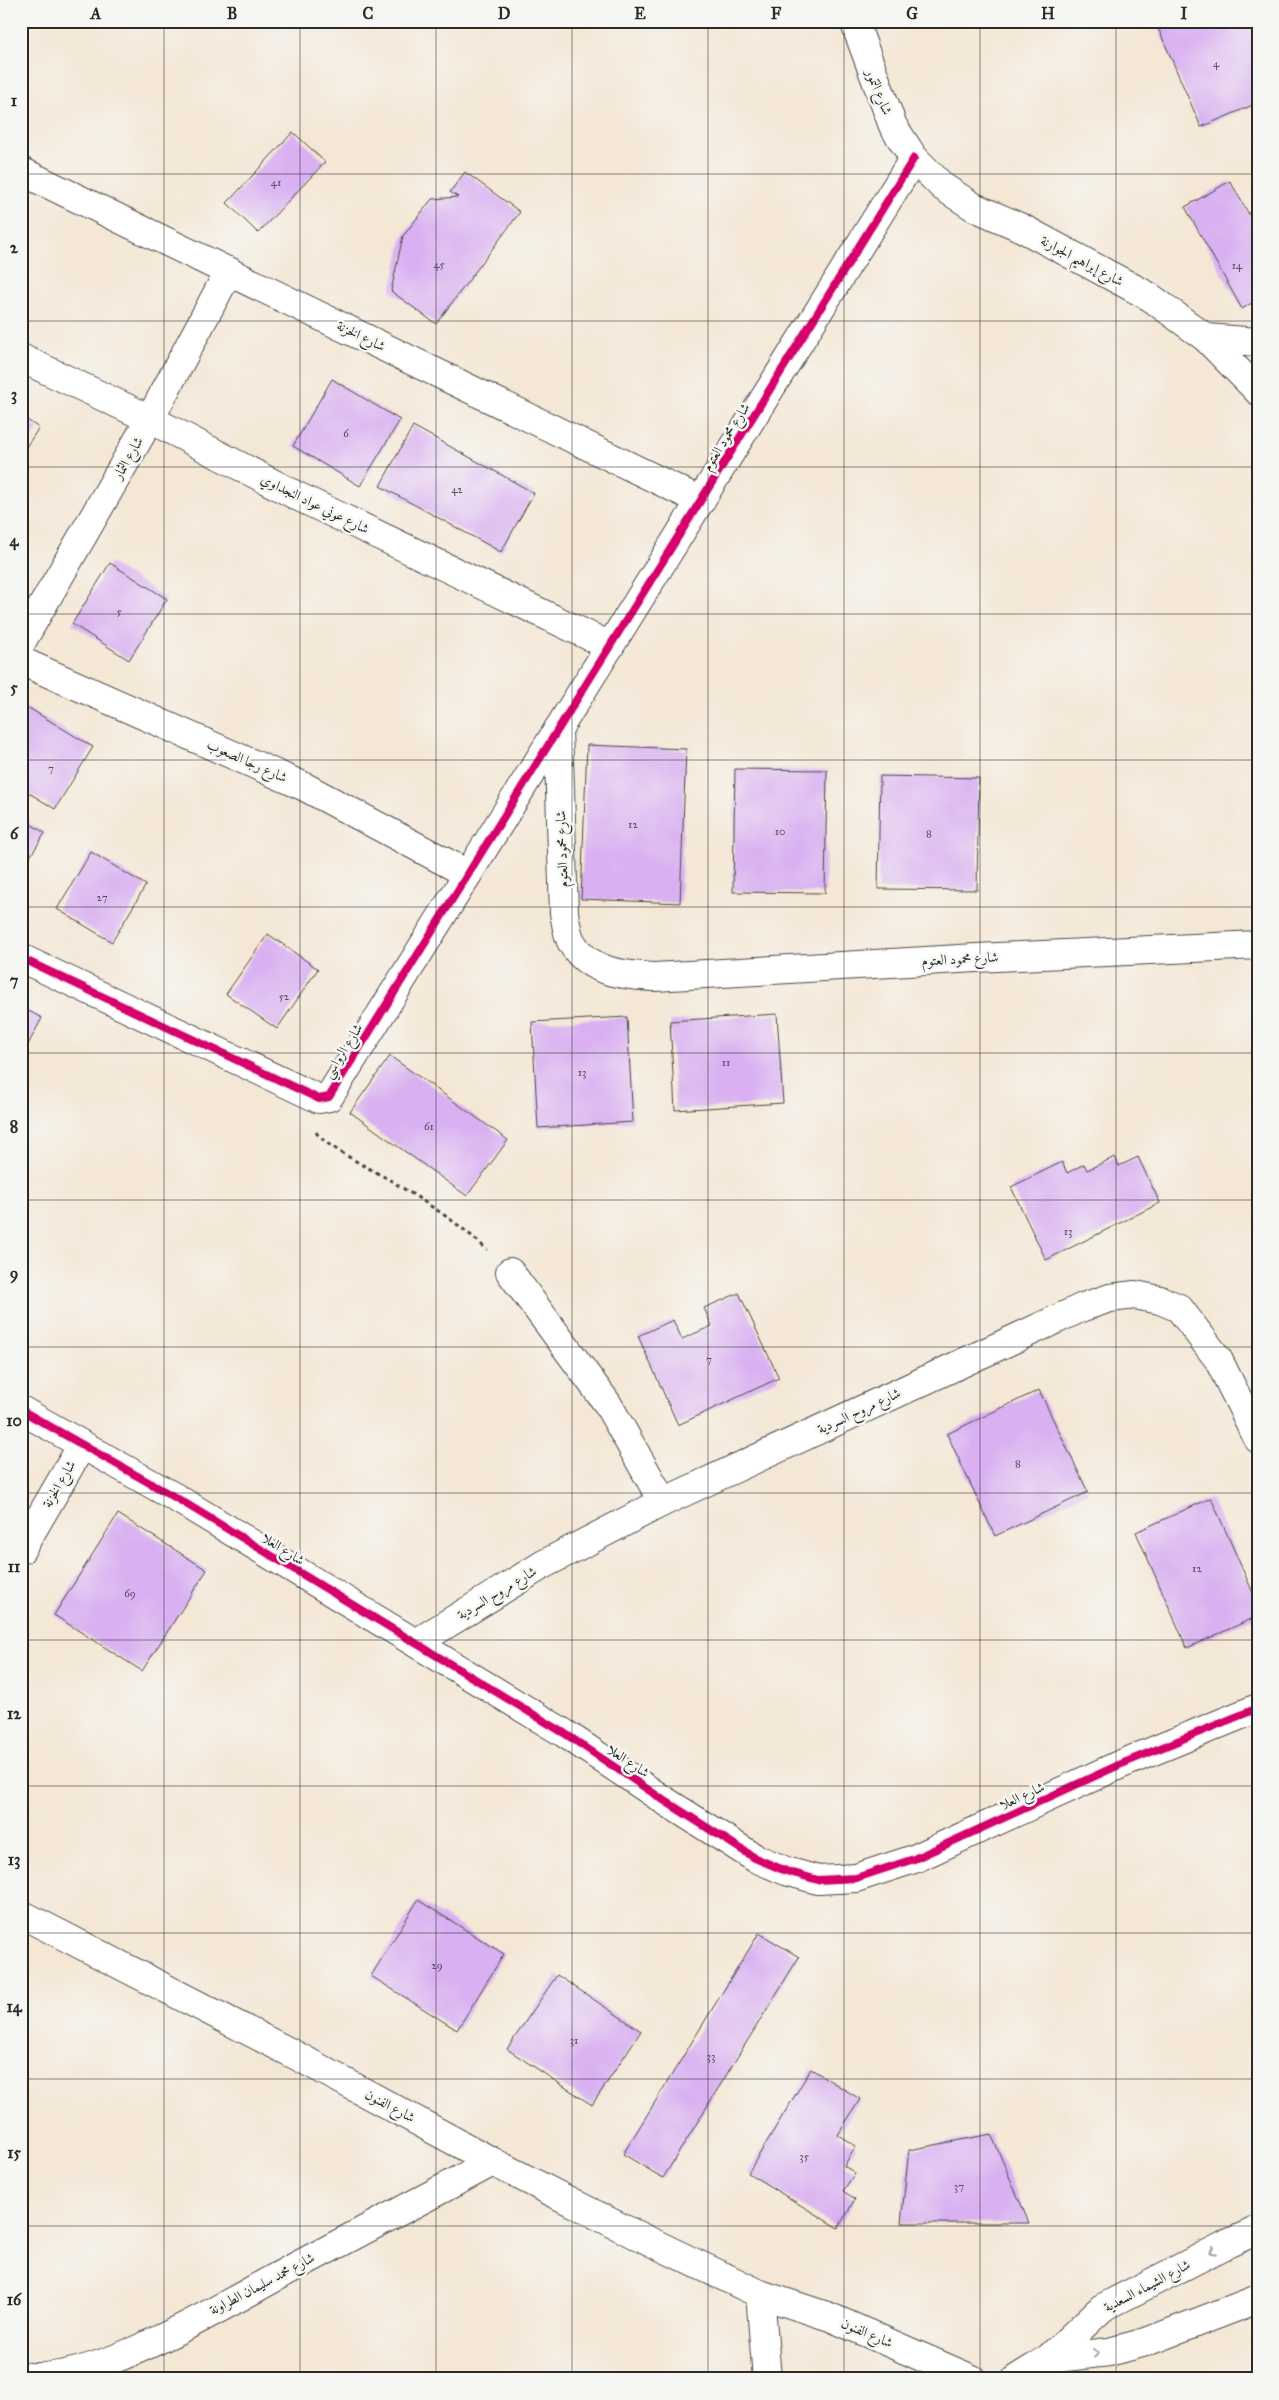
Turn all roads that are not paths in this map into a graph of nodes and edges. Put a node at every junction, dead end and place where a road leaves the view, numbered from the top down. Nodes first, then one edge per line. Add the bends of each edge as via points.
1 (859, 23) edge
2 (914, 158) junction
3 (21, 171) edge
4 (229, 271) junction
5 (1206, 338) junction
6 (1258, 342) edge
7 (21, 358) edge
8 (1258, 390) edge
9 (150, 419) junction
10 (701, 501) junction
11 (21, 643) edge
12 (610, 646) junction
13 (21, 661) edge
14 (558, 729) junction
15 (468, 874) junction
16 (1258, 945) edge
17 (21, 958) edge
18 (510, 1272) road end
19 (21, 1410) edge
20 (1258, 1439) edge
21 (82, 1445) junction
22 (663, 1502) junction
23 (21, 1550) edge
24 (416, 1643) junction
25 (1258, 1708) edge
26 (21, 1914) edge
27 (493, 2162) junction
28 (1258, 2230) edge
29 (760, 2294) junction
30 (1258, 2299) edge
31 (1048, 2359) junction
32 (21, 2376) edge
33 (767, 2379) edge
34 (972, 2379) edge
35 (1016, 2379) edge

1 - 2 street, شارع التمور via 893,126
2 - 5 street, شارع إبراهيم الجوارنة via 944,187 974,207 1022,228 1150,297
2 - 10 street, شارع محمود العتوم
3 - 4 street, شارع الخزنة
4 - 9 street, شارع الثمار
4 - 10 street, شارع الخزنة
5 - 6 street
5 - 8 street, شارع إبراهيم الجوارنة
7 - 9 street, شارع عوني عواد النجداوي
9 - 11 street, شارع الثمار
9 - 12 street, شارع عوني عواد النجداوي via 299,497
10 - 12 street, شارع محمود العتوم
12 - 14 street, شارع محمود العتوم
13 - 15 street, شارع رجا الصعوب via 303,786
14 - 15 street, شارع الرواسي
14 - 16 street, شارع محمود العتوم via 564,913 571,942 596,966 619,975 654,977
15 - 17 street, شارع الرواسي via 329,1097 324,1099
18 - 22 street via 607,1403
19 - 21 street, شارع العلا
20 - 22 street, شارع مروح السردية via 1218,1359 1179,1308 1135,1295 1110,1298 1083,1307
21 - 23 street, شارع الخزنة
21 - 24 street, شارع العلا via 178,1499
22 - 24 street, شارع مروح السردية via 544,1564
24 - 25 street, شارع العلا via 564,1733 754,1858 818,1880 856,1878 914,1859 1119,1765
26 - 27 street, شارع الفنون via 297,2056
27 - 29 street, شارع الفنون
27 - 32 street, شارع محمد سليمان الطراونة via 167,2335 71,2374 36,2379
28 -> 31 street, شارع الشيماء السعدية via 1102,2308
29 - 33 street
29 - 34 street, شارع الفنون via 830,2317
31 -> 30 street, شارع الشيماء السعدية via 1108,2352 1146,2342
31 - 35 street, شارع الشيماء السعدية

